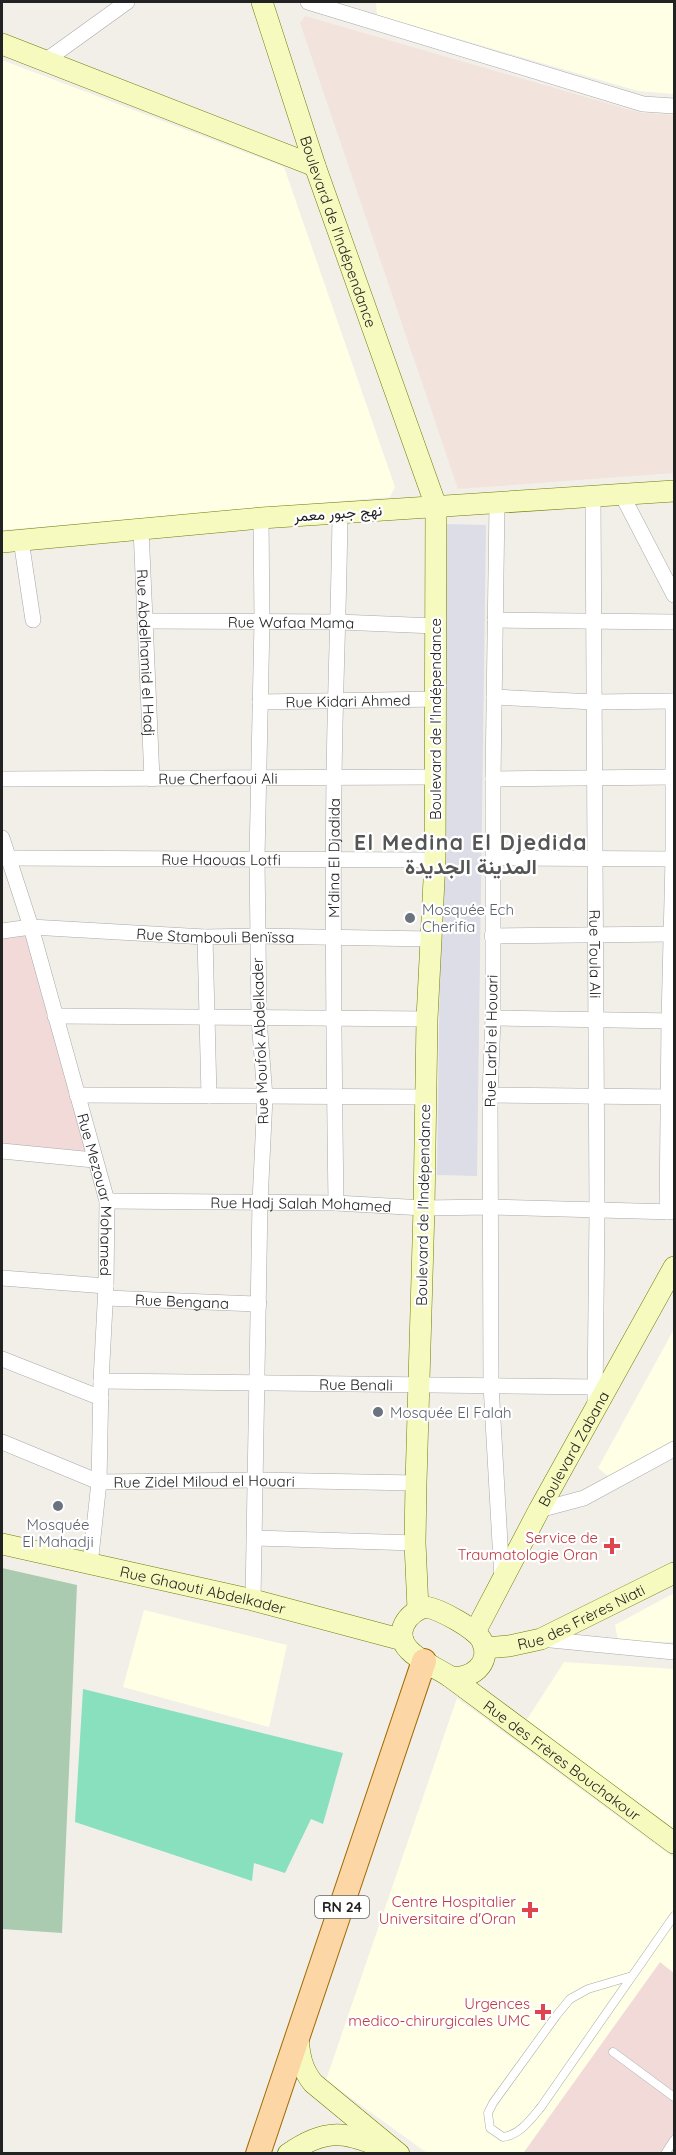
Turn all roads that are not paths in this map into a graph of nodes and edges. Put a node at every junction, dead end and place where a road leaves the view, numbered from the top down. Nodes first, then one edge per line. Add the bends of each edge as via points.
1 (127, 2) edge
2 (262, 2) edge
3 (308, 2) edge
4 (2, 44) edge
5 (45, 61) junction
6 (675, 106) edge
7 (315, 166) junction
8 (675, 491) edge
9 (622, 495) junction
10 (593, 498) junction
11 (497, 504) junction
12 (436, 507) junction
13 (340, 513) junction
14 (261, 518) junction
15 (141, 530) junction
16 (11, 541) edge
17 (675, 595) edge
18 (33, 620) dead end
19 (495, 620) junction
20 (145, 621) junction
21 (262, 621) junction
22 (593, 621) junction
23 (339, 622) junction
24 (675, 622) edge
25 (435, 626) junction
26 (494, 697) junction
27 (436, 699) junction
28 (674, 701) edge
29 (260, 702) junction
30 (337, 702) junction
31 (594, 702) junction
32 (436, 777) junction
33 (674, 777) edge
34 (258, 778) junction
35 (2, 779) edge
36 (152, 779) junction
37 (334, 779) junction
38 (493, 779) junction
39 (594, 780) junction
40 (2, 838) edge
41 (596, 857) junction
42 (7, 858) junction
43 (257, 858) junction
44 (334, 858) junction
45 (493, 858) junction
46 (674, 859) edge
47 (435, 860) junction
48 (31, 927) junction
49 (2, 931) edge
50 (673, 934) edge
51 (258, 936) junction
52 (492, 936) junction
53 (595, 936) junction
54 (205, 937) junction
55 (335, 937) junction
56 (431, 939) junction
57 (55, 1016) junction
58 (208, 1018) junction
59 (333, 1018) junction
60 (493, 1018) junction
61 (259, 1019) junction
62 (427, 1019) junction
63 (595, 1019) junction
64 (672, 1021) edge
65 (77, 1095) junction
66 (334, 1095) junction
67 (490, 1095) junction
68 (209, 1096) junction
69 (596, 1096) junction
70 (265, 1097) junction
71 (424, 1097) junction
72 (671, 1097) edge
73 (2, 1151) edge
74 (94, 1160) junction
75 (107, 1202) junction
76 (260, 1202) junction
77 (336, 1203) junction
78 (491, 1207) junction
79 (424, 1208) junction
80 (597, 1211) junction
81 (671, 1212) edge
82 (675, 1267) edge
83 (2, 1278) edge
84 (106, 1292) junction
85 (259, 1304) junction
86 (2, 1359) edge
87 (101, 1381) junction
88 (419, 1383) junction
89 (258, 1384) junction
90 (491, 1385) junction
91 (603, 1385) junction
92 (101, 1398) junction
93 (2, 1442) edge
94 (675, 1449) edge
95 (256, 1480) junction
96 (99, 1482) junction
97 (416, 1483) junction
98 (539, 1510) junction
99 (255, 1538) junction
100 (415, 1543) junction
101 (2, 1544) edge
102 (90, 1565) junction
103 (675, 1573) edge
104 (502, 1579) junction
105 (254, 1600) junction
106 (418, 1609) junction
107 (541, 1639) junction
108 (403, 1640) junction
109 (480, 1640) junction
110 (675, 1652) edge
111 (424, 1661) junction
112 (449, 1676) junction
113 (675, 1843) edge
114 (675, 1916) edge
115 (632, 1976) junction
116 (298, 2040) junction
117 (613, 2052) dead end
118 (675, 2097) edge
119 (675, 2139) edge
120 (258, 2154) edge
121 (288, 2154) edge
122 (397, 2154) edge
123 (665, 2154) edge

1 - 5 street
2 - 7 street, Boulevard de l'Indépendance
3 - 6 street via 643,104
4 - 5 street
5 - 7 street
7 - 12 street, Boulevard de l'Indépendance
8 - 9 street, نهج جبور معمر
9 - 10 street, نهج جبور معمر
9 - 17 street
10 - 11 street, نهج جبور معمر
10 - 22 street, Rue Toula Ali
11 - 12 street, نهج جبور معمر
11 - 19 street, Rue Larbi el Houari
12 - 13 street, نهج جبور معمر
12 - 25 street, Boulevard de l'Indépendance
13 - 14 street, نهج جبور معمر
13 - 23 street, M'dina El Djadida
14 - 15 street, نهج جبور معمر
14 - 21 street, Rue Moufok Abdelkader
15 - 16 street, نهج جبور معمر
15 - 20 street, Rue Abdelhamid el Hadj
16 - 18 street
19 - 22 street
19 - 26 street, Rue Larbi el Houari
20 - 21 street, Rue Wafaa Mama
20 - 36 street, Rue Abdelhamid el Hadj
21 - 23 street, Rue Wafaa Mama
21 - 29 street, Rue Moufok Abdelkader
22 - 24 street
22 - 31 street, Rue Toula Ali
23 - 25 street, Rue Wafaa Mama
23 - 30 street, M'dina El Djadida
25 - 27 street, Boulevard de l'Indépendance
26 - 31 street
26 - 38 street, Rue Larbi el Houari
27 - 30 street, Rue Kidari Ahmed
27 - 32 street, Boulevard de l'Indépendance
28 - 31 street
28 - 33 street
29 - 30 street, Rue Kidari Ahmed
29 - 34 street, Rue Moufok Abdelkader
30 - 37 street, M'dina El Djadida
31 - 39 street, Rue Toula Ali
32 - 37 street, Rue Cherfaoui Ali
32 - 47 street, Boulevard de l'Indépendance
33 - 39 street
33 - 46 street
34 - 36 street, Rue Cherfaoui Ali
34 - 37 street, Rue Cherfaoui Ali
34 - 43 street, Rue Moufok Abdelkader
35 - 36 street, Rue Cherfaoui Ali
37 - 44 street, M'dina El Djadida
38 - 39 street
38 - 45 street, Rue Larbi el Houari
39 - 41 street, Rue Toula Ali
40 - 42 street, Rue Mezouar Mohamed
41 - 45 street
41 - 46 street
41 - 53 street, Rue Toula Ali
42 - 43 street, Rue Haouas Lotfi
42 - 48 street, Rue Mezouar Mohamed
43 - 44 street, Rue Haouas Lotfi
43 - 51 street, Rue Moufok Abdelkader
44 - 47 street, Rue Haouas Lotfi
44 - 55 street, M'dina El Djadida
45 - 52 street, Rue Larbi el Houari
46 - 50 street
47 - 56 street, Boulevard de l'Indépendance
48 - 49 street, Rue Stambouli Benïssa
48 - 54 street, Rue Stambouli Benïssa
48 - 57 street, Rue Mezouar Mohamed
50 - 53 street
50 - 64 street
51 - 54 street, Rue Stambouli Benïssa
51 - 55 street, Rue Stambouli Benïssa
51 - 61 street, Rue Moufok Abdelkader
52 - 53 street
52 - 60 street, Rue Larbi el Houari
53 - 63 street, Rue Toula Ali
54 - 58 street
55 - 56 street, Rue Stambouli Benïssa
55 - 59 street, M'dina El Djadida
56 - 62 street, Boulevard de l'Indépendance
57 - 58 street
57 - 65 street, Rue Mezouar Mohamed
58 - 61 street
58 - 68 street
59 - 61 street
59 - 62 street
59 - 66 street, M'dina El Djadida
60 - 63 street
60 - 67 street, Rue Larbi el Houari
61 - 70 street, Rue Moufok Abdelkader
62 - 71 street, Boulevard de l'Indépendance
63 - 64 street
63 - 69 street, Rue Toula Ali
64 - 72 street
65 - 68 street
65 - 74 street, Rue Mezouar Mohamed
66 - 70 street
66 - 71 street
66 - 77 street, M'dina El Djadida
67 - 69 street
67 - 78 street, Rue Larbi el Houari
68 - 70 street
69 - 72 street
69 - 80 street, Rue Toula Ali
70 - 76 street, Rue Moufok Abdelkader
71 - 79 street, Boulevard de l'Indépendance
72 - 81 street
73 - 74 street
74 - 75 street, Rue Mezouar Mohamed
75 - 76 street, Rue Hadj Salah Mohamed
75 - 84 street, Rue Mezouar Mohamed
76 - 77 street, Rue Hadj Salah Mohamed
76 - 85 street, Rue Moufok Abdelkader
77 - 79 street, Rue Hadj Salah Mohamed
78 - 79 street, Rue Hadj Salah Mohamed
78 - 80 street, Rue Hadj Salah Mohamed
78 - 90 street, Rue Larbi el Houari
79 - 88 street, Boulevard de l'Indépendance
80 - 81 street, Rue Hadj Salah Mohamed
80 - 91 street, Rue Toula Ali
82 - 91 street, Boulevard Zabana
83 - 84 street, Rue Bengana
84 - 85 street, Rue Bengana
84 - 87 street, Rue Mezouar Mohamed
85 - 89 street, Rue Moufok Abdelkader
86 - 92 street
87 - 89 street, Rue Benali
87 - 92 street, Rue Mezouar Mohamed
88 - 89 street, Rue Benali
88 - 90 street, Rue Benali
88 - 97 street, Boulevard de l'Indépendance
89 - 95 street, Rue Moufok Abdelkader
90 - 91 street, Rue Benali
90 - 104 street, Rue Larbi el Houari
91 - 98 street, Boulevard Zabana via 595,1410
92 - 96 street, Rue Mezouar Mohamed
93 - 96 street, Rue Zidel Miloud el Houari
94 - 98 street via 584,1498
95 - 96 street, Rue Zidel Miloud el Houari
95 - 97 street, Rue Zidel Miloud el Houari
95 - 99 street, Rue Moufok Abdelkader
96 - 102 street, Rue Mezouar Mohamed
97 - 100 street, Boulevard de l'Indépendance
98 - 104 street, Boulevard Zabana
99 - 100 street
99 - 105 street, Rue Moufok Abdelkader
100 - 106 street, Boulevard de l'Indépendance
101 - 102 street, Rue Ghaouti Abdelkader
102 - 105 street, Rue Ghaouti Abdelkader
103 - 107 street, Rue des Frères Niati
104 - 109 street, Boulevard Zabana
105 - 108 street, Rue Ghaouti Abdelkader
106 - 108 street via 404,1623
106 - 109 street via 436,1609
107 - 109 street, Rue des Frères Niati via 509,1646
107 - 110 street
108 - 111 street via 408,1650
109 - 112 street via 484,1658 480,1666 466,1677
111 - 112 street
111 - 116 main road, RN 24
112 - 113 street, Rue des Frères Bouchakour
114 - 115 lane
115 - 115 lane via 525,2125 510,2136 490,2128 488,2114 493,2103 570,2000 588,1989
116 - 120 main road, RN 24
116 - 122 street via 304,2072 313,2083
117 - 118 lane
119 - 123 lane
121 - 122 street via 314,2139 338,2133

